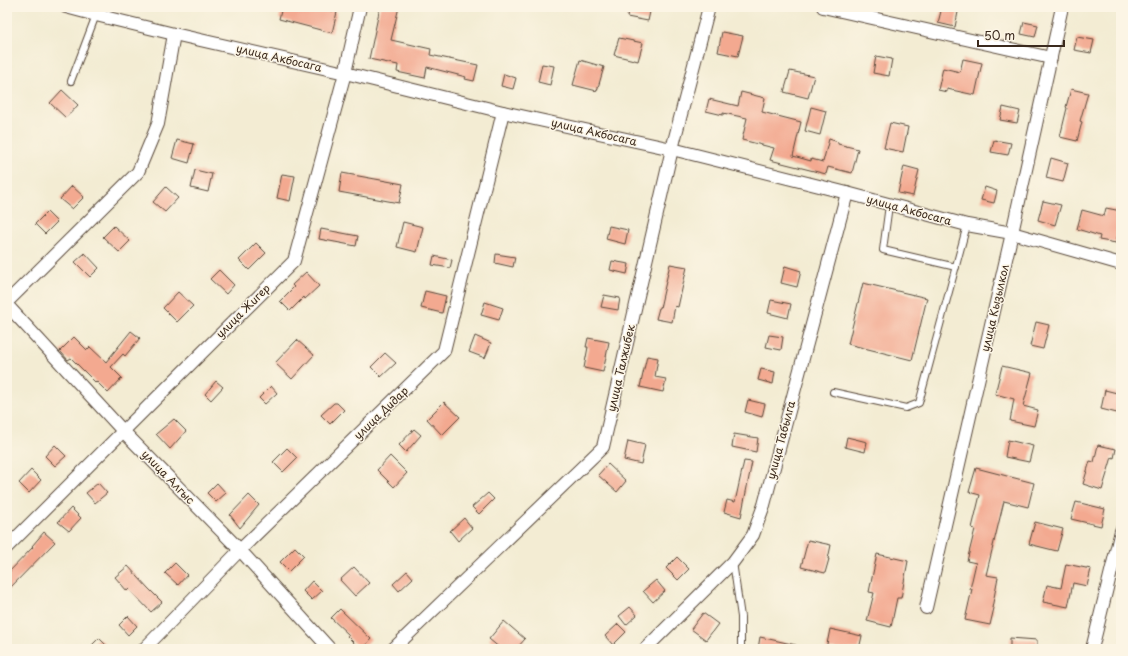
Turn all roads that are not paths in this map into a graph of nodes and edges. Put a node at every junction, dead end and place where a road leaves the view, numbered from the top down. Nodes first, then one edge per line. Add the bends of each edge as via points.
1 (66, 7) edge
2 (360, 7) edge
3 (709, 7) edge
4 (823, 7) edge
5 (1062, 7) edge
6 (96, 15) junction
7 (174, 34) junction
8 (1051, 58) junction
9 (345, 72) junction
10 (71, 80) dead end
11 (503, 112) junction
12 (672, 149) junction
13 (847, 193) junction
14 (889, 205) junction
15 (967, 225) junction
16 (1012, 233) junction
17 (1121, 264) edge
18 (956, 267) junction
19 (7, 303) edge
20 (833, 392) dead end
21 (123, 431) junction
22 (1121, 531) edge
23 (7, 547) edge
24 (240, 550) junction
25 (732, 562) junction
26 (926, 608) dead end
27 (144, 649) edge
28 (330, 649) edge
29 (393, 649) edge
30 (646, 649) edge
31 (741, 649) edge
32 (1092, 649) edge

1 - 6 street, улица Акбосага
2 - 9 street, улица Жигер
3 - 12 street, улица Талжибек
4 - 8 street
5 - 8 street, улица Кызылкол
6 - 7 street, улица Акбосага
6 - 10 lane
7 - 9 street, улица Акбосага
7 - 19 street via 158,124 138,172
8 - 16 street, улица Кызылкол
9 - 11 street, улица Акбосага
9 - 21 street, улица Жигер via 294,261
11 - 12 street, улица Акбосага
11 - 24 street, улица Дидар via 444,351
12 - 13 street, улица Акбосага
12 - 29 street, улица Талжибек via 603,447
13 - 14 street, улица Акбосага
13 - 25 street, улица Табылга via 764,505 753,534
14 - 15 street, улица Акбосага
14 - 18 lane via 883,250
15 - 16 street, улица Акбосага
15 - 18 lane
16 - 17 street, улица Акбосага
16 - 26 street, улица Кызылкол
18 - 20 lane via 918,403 906,408
19 - 21 street, улица Алгыс
21 - 23 street, улица Жигер
21 - 24 street, улица Алгыс
22 - 32 street
24 - 27 street, улица Дидар
24 - 28 street, улица Алгыс
25 - 30 street, улица Табылга
25 - 31 lane via 741,617

